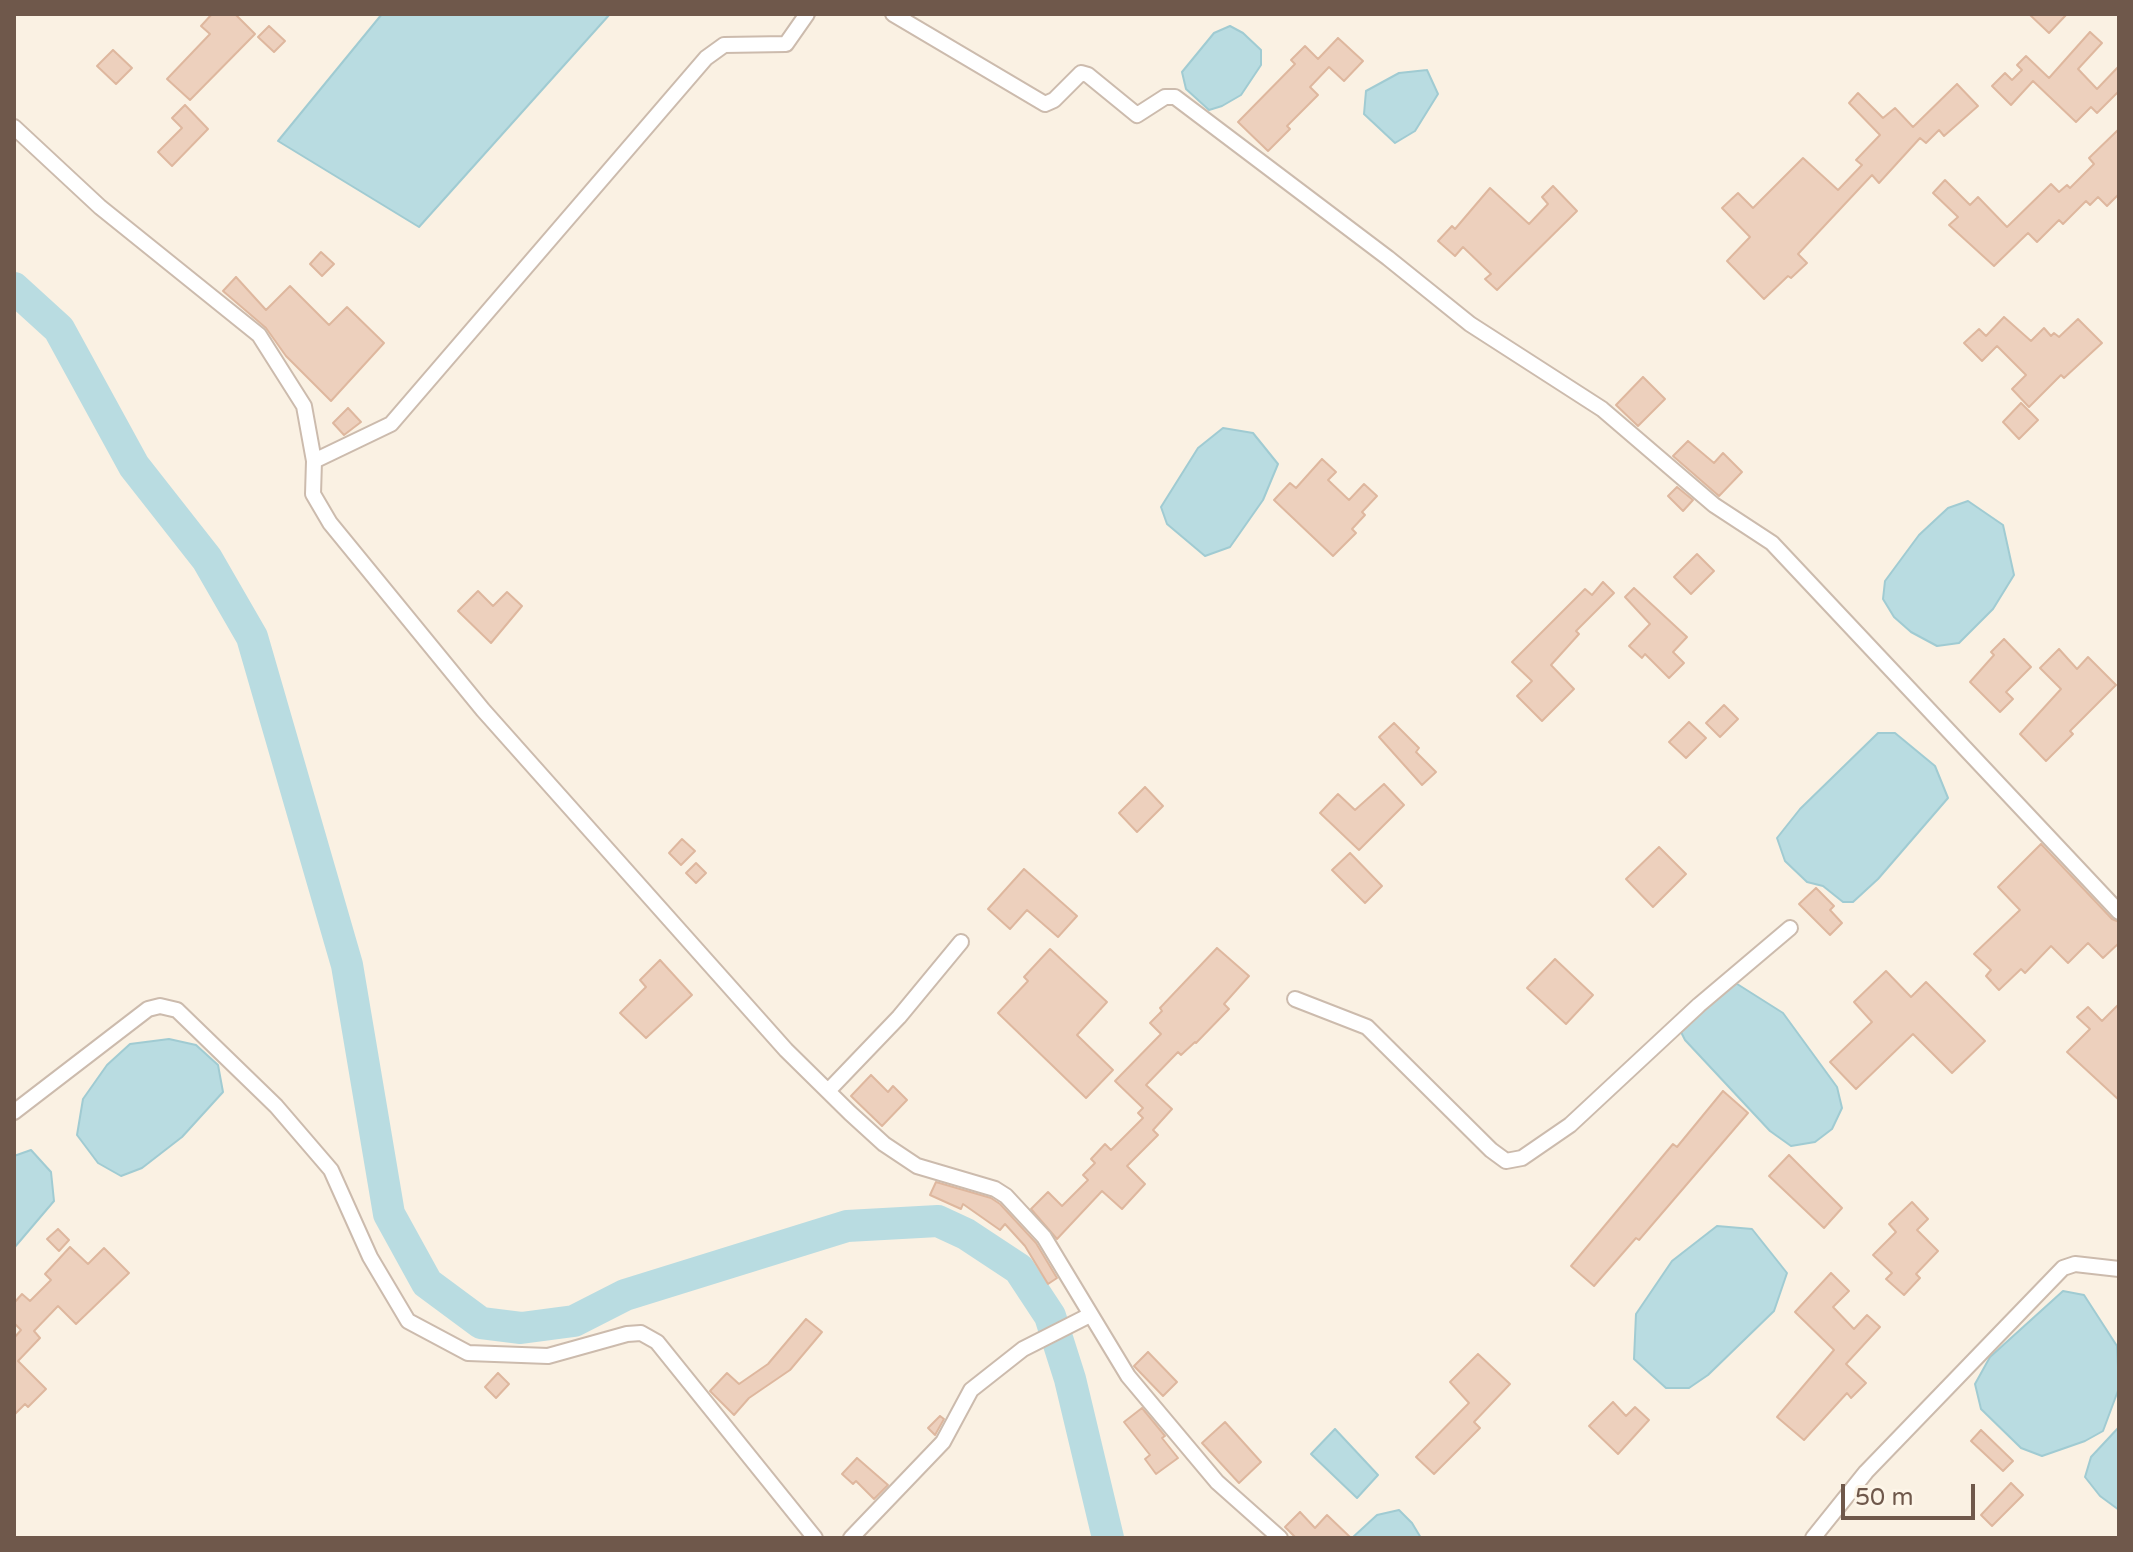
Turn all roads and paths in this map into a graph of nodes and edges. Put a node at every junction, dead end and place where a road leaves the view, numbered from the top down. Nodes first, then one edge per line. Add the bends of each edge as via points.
1 (807, 14) edge
2 (893, 14) edge
3 (14, 127) edge
4 (314, 461) junction
5 (2119, 912) edge
6 (1790, 928) dead end
7 (961, 942) dead end
8 (1295, 999) dead end
9 (828, 1091) junction
10 (14, 1112) edge
11 (2119, 1269) edge
12 (1086, 1317) junction
13 (815, 1538) edge
14 (851, 1538) edge
15 (1280, 1538) edge
16 (1813, 1538) edge

1 - 4 street via 786,44 724,45 706,58 391,424
2 - 5 street via 1045,104 1081,73 1137,115 1165,97 1175,97 1470,324 1602,409 1714,505 1772,543
3 - 4 street via 100,207 259,335 304,406
4 - 9 street via 313,494 330,523 425,640 514,746
6 - 8 street via 1570,1125 1522,1158 1506,1161 1367,1027
7 - 9 street
9 - 12 street via 884,1144 917,1166 1006,1196 1044,1237
10 - 13 street via 148,1009 177,1010 276,1106 331,1170 370,1257 408,1321 468,1353 548,1356 641,1333 657,1342
11 - 16 street via 2075,1264 2063,1268 1866,1472
12 - 14 street via 1023,1349 971,1390 943,1442
12 - 15 street via 1217,1482

